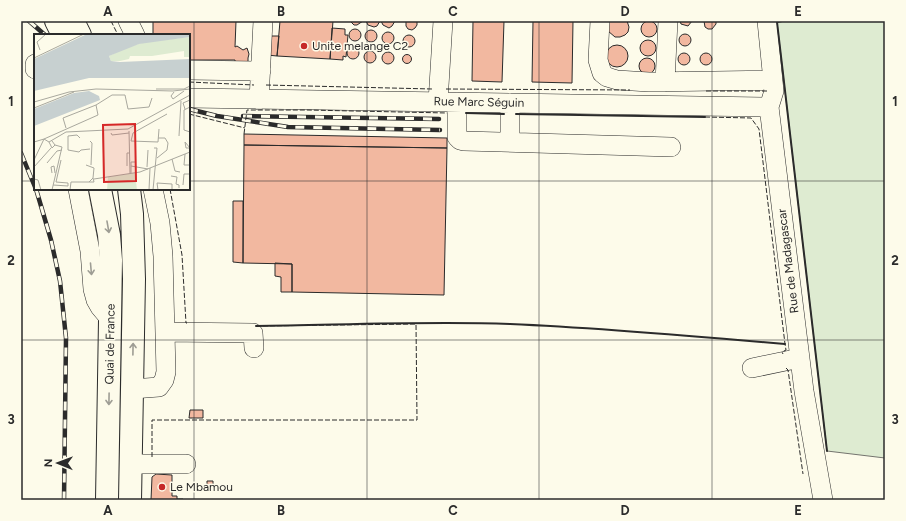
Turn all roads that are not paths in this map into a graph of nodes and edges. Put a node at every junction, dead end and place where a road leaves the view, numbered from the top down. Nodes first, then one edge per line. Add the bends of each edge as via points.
1 (39, 21) edge
2 (56, 21) edge
3 (73, 21) edge
4 (128, 21) edge
5 (264, 21) edge
6 (443, 21) edge
7 (600, 21) edge
8 (668, 21) edge
9 (767, 21) edge
10 (46, 34) edge
11 (62, 34) edge
12 (80, 34) edge
13 (134, 34) edge
14 (190, 70) edge
15 (261, 71) junction
16 (665, 82) junction
17 (772, 93) junction
18 (190, 98) edge
19 (259, 100) junction
20 (438, 102) junction
21 (457, 102) junction
22 (510, 103) junction
23 (510, 142) junction
24 (671, 147) dead end
25 (78, 190) edge
26 (100, 190) edge
27 (129, 190) edge
28 (153, 190) edge
29 (111, 320) junction
30 (165, 332) junction
31 (254, 348) dead end
32 (800, 358) junction
33 (752, 368) dead end
34 (132, 389) junction
35 (131, 464) junction
36 (186, 464) dead end
37 (107, 500) edge
38 (130, 500) edge
39 (823, 500) edge

1 - 10 main road
2 - 11 main road
3 - 12 main road
4 - 13 street
5 - 15 street
6 - 20 street
7 - 16 street via 598,60 602,73 616,80
8 - 16 street
9 - 17 street, Rue de Madagascar
14 - 15 street
15 - 19 street
16 - 17 street
17 - 22 street, Rue Marc Séguin
17 - 32 street, Rue de Madagascar
18 - 19 street, Rue Marc Séguin
19 - 20 street, Rue Marc Séguin
20 - 21 street, Rue Marc Séguin
21 - 22 street, Rue Marc Séguin
21 - 23 street via 456,132 460,140
22 - 23 street
23 - 24 street
25 -> 29 street via 90,251 93,289 100,307
26 -> 29 main road, Quai de France via 109,235
34 -> 27 main road, Quai de France via 133,246
28 - 30 street via 160,222 163,256
29 -> 37 main road, Quai de France
30 - 31 street via 253,333
30 - 34 street via 164,380 159,387
32 - 33 street
32 - 39 street, Rue de Madagascar
34 - 35 main road, Quai de France
35 - 36 street
35 - 38 main road, Quai de France

